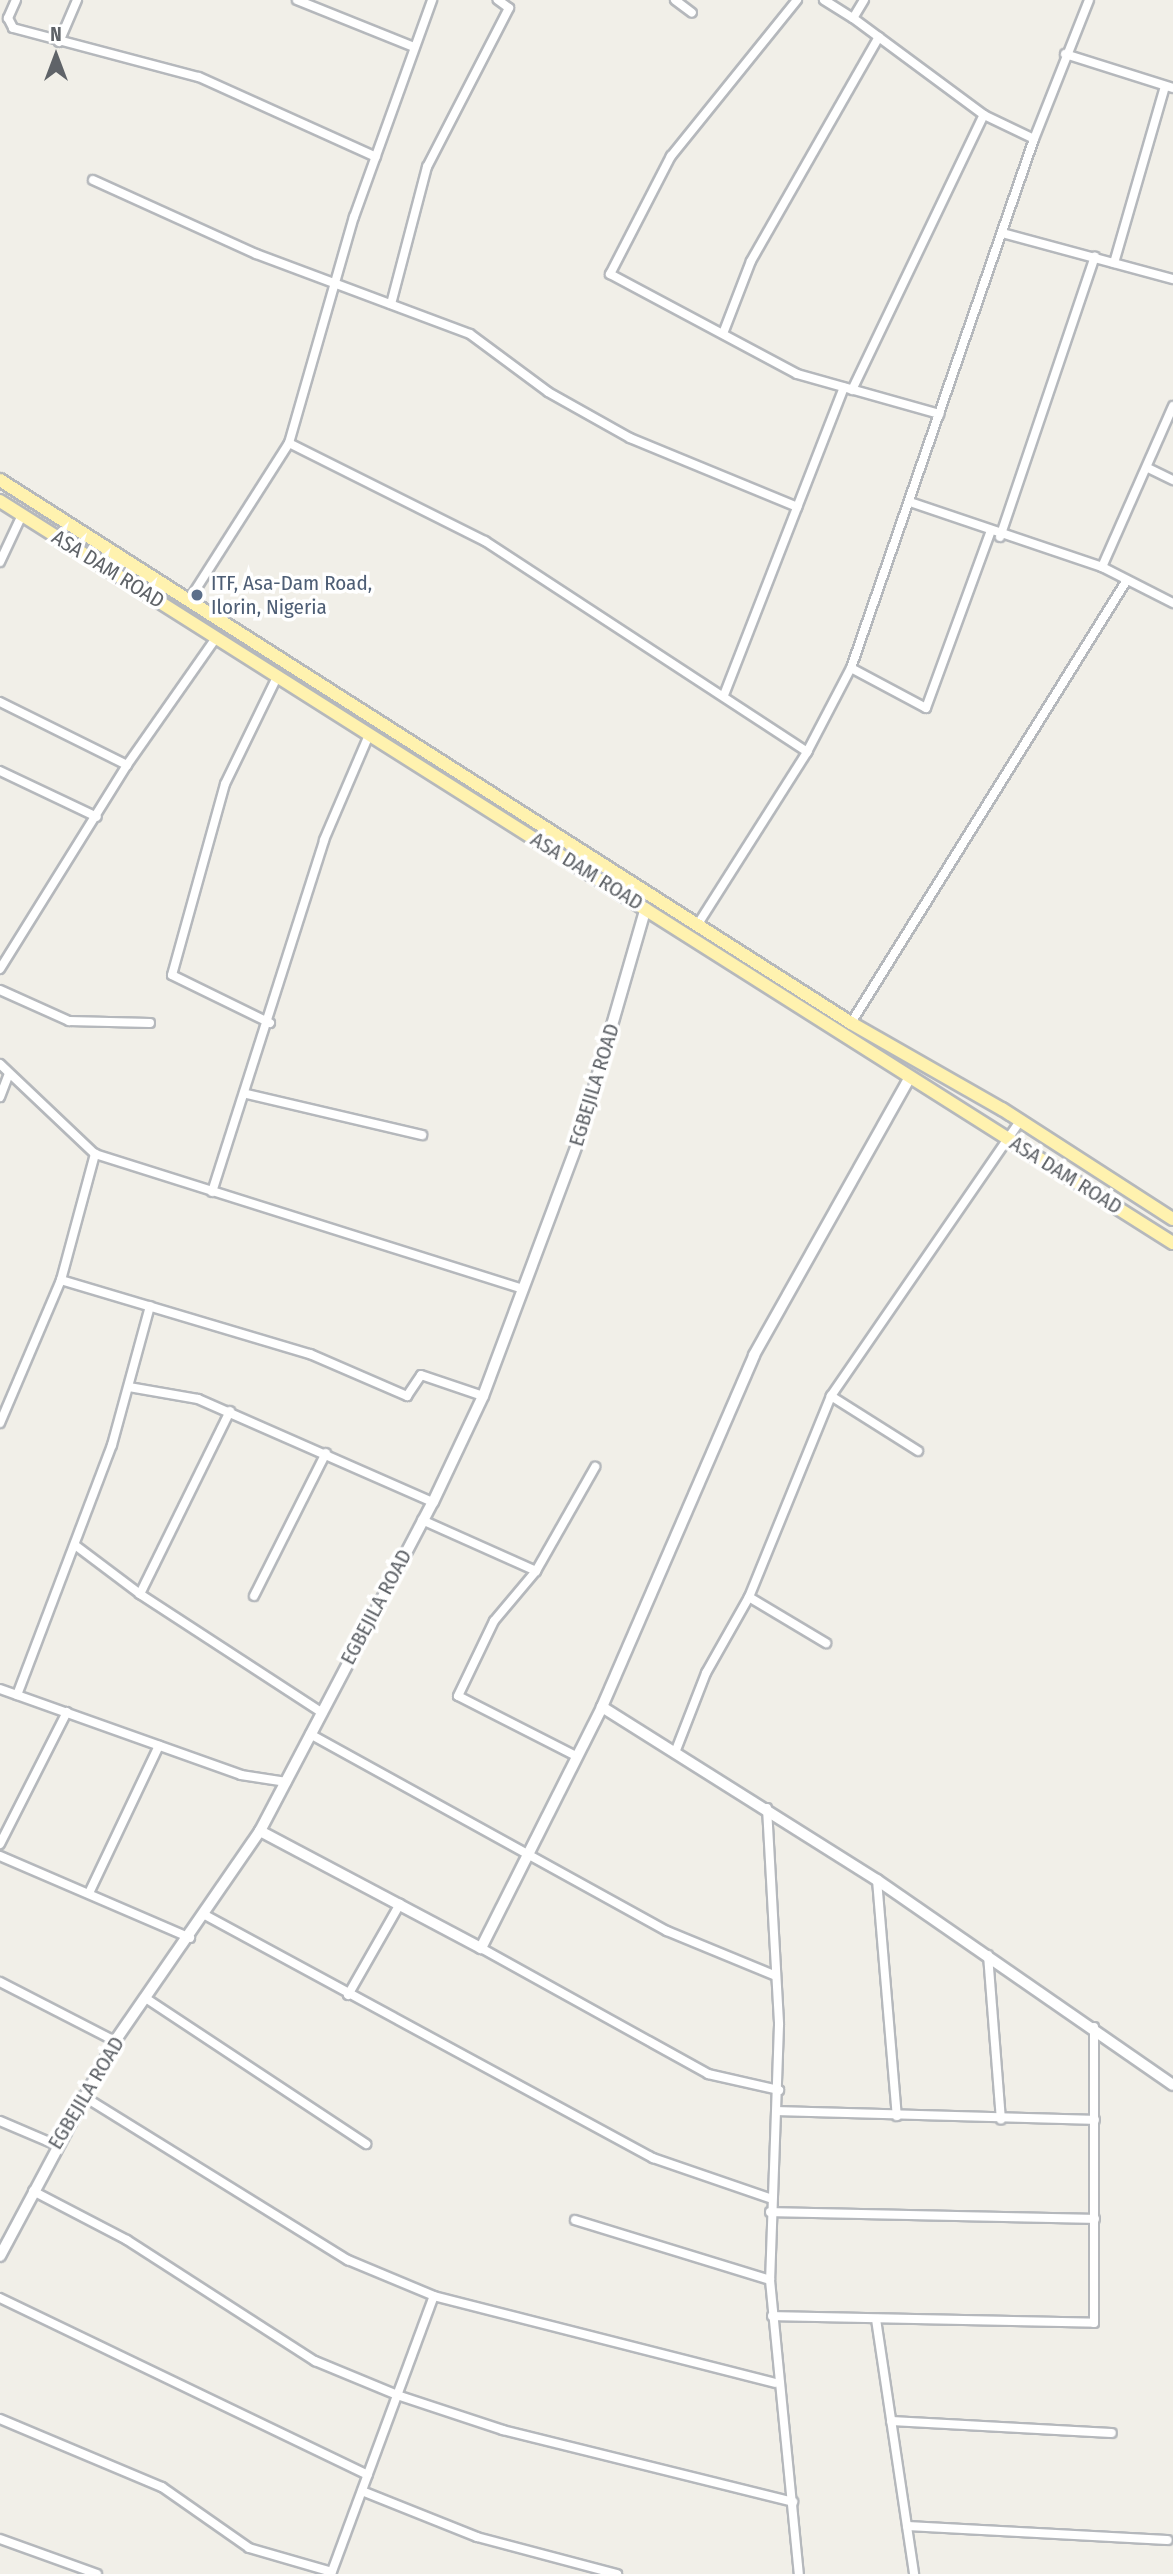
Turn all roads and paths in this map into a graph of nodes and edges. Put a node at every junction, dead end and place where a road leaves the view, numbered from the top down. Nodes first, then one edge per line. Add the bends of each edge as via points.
1 (16, 0) edge
2 (77, 0) edge
3 (297, 0) edge
4 (432, 0) edge
5 (498, 0) edge
6 (675, 0) edge
7 (797, 0) edge
8 (824, 0) edge
9 (864, 0) edge
10 (1089, 0) edge
11 (692, 13) dead end
12 (853, 18) junction
13 (879, 37) junction
14 (60, 42) junction
15 (414, 47) junction
16 (1065, 54) junction
17 (1169, 87) edge
18 (984, 115) junction
19 (1034, 139) junction
20 (376, 156) junction
21 (93, 180) dead end
22 (1002, 233) junction
23 (1096, 257) junction
24 (1114, 262) junction
25 (1173, 279) edge
26 (339, 288) junction
27 (391, 304) junction
28 (724, 331) junction
29 (848, 389) junction
30 (1173, 406) edge
31 (939, 414) junction
32 (289, 443) junction
33 (1148, 468) junction
34 (0, 480) edge
35 (1173, 480) edge
36 (0, 501) edge
37 (913, 503) junction
38 (797, 508) junction
39 (22, 515) junction
40 (990, 533) junction
41 (1000, 537) junction
42 (111, 550) junction
43 (0, 562) edge
44 (100, 563) junction
45 (1102, 567) junction
46 (1127, 580) junction
47 (190, 600) junction
48 (1173, 603) edge
49 (216, 638) junction
50 (851, 668) junction
51 (278, 675) junction
52 (724, 695) junction
53 (0, 702) edge
54 (369, 735) junction
55 (807, 752) junction
56 (127, 765) junction
57 (0, 771) edge
58 (97, 817) junction
59 (646, 908) junction
60 (698, 924) junction
61 (0, 969) edge
62 (0, 990) edge
63 (150, 1023) dead end
64 (270, 1023) junction
65 (851, 1023) junction
66 (0, 1065) edge
67 (9, 1074) junction
68 (909, 1079) junction
69 (247, 1094) junction
70 (0, 1097) edge
71 (1020, 1121) junction
72 (422, 1135) dead end
73 (1010, 1140) junction
74 (94, 1154) junction
75 (212, 1192) junction
76 (1173, 1219) edge
77 (1173, 1243) edge
78 (61, 1280) junction
79 (523, 1289) junction
80 (150, 1306) junction
81 (129, 1387) junction
82 (483, 1396) junction
83 (831, 1396) junction
84 (230, 1411) junction
85 (0, 1423) edge
86 (918, 1451) dead end
87 (326, 1453) junction
88 (595, 1467) dead end
89 (433, 1502) junction
90 (422, 1520) junction
91 (75, 1545) junction
92 (536, 1571) junction
93 (140, 1594) junction
94 (254, 1596) dead end
95 (749, 1597) junction
96 (826, 1643) dead end
97 (0, 1689) edge
98 (17, 1695) junction
99 (602, 1707) junction
100 (67, 1712) junction
101 (321, 1712) junction
102 (310, 1734) junction
103 (159, 1746) junction
104 (676, 1751) junction
105 (574, 1755) junction
106 (286, 1782) junction
107 (767, 1808) junction
108 (260, 1831) junction
109 (0, 1844) edge
110 (526, 1851) junction
111 (0, 1856) edge
112 (877, 1880) junction
113 (90, 1891) junction
114 (400, 1904) junction
115 (205, 1915) junction
116 (190, 1938) junction
117 (481, 1948) junction
118 (988, 1955) junction
119 (774, 1975) junction
120 (0, 1982) edge
121 (348, 1995) junction
122 (147, 1999) junction
123 (1094, 2025) junction
124 (116, 2041) junction
125 (1173, 2085) edge
126 (779, 2090) junction
127 (83, 2096) junction
128 (779, 2111) junction
129 (897, 2116) junction
130 (1001, 2119) junction
131 (1095, 2120) junction
132 (0, 2121) edge
133 (54, 2144) junction
134 (366, 2144) dead end
135 (33, 2191) junction
136 (769, 2198) junction
137 (769, 2212) junction
138 (1095, 2219) junction
139 (575, 2220) dead end
140 (0, 2254) edge
141 (770, 2280) junction
142 (434, 2296) junction
143 (0, 2298) edge
144 (772, 2316) junction
145 (876, 2319) junction
146 (775, 2383) junction
147 (397, 2395) junction
148 (0, 2420) edge
149 (891, 2421) junction
150 (1112, 2433) dead end
151 (368, 2475) junction
152 (362, 2491) junction
153 (793, 2502) junction
154 (907, 2526) junction
155 (0, 2539) edge
156 (1168, 2540) dead end
157 (332, 2573) edge
158 (97, 2574) edge
159 (617, 2574) edge
160 (799, 2574) edge
161 (914, 2574) edge

1 - 14 street via 8,18 13,27
2 - 14 street
3 - 15 street
4 - 15 street
5 - 27 street via 509,8 427,167
6 - 11 street
7 - 28 street via 671,156 610,274
8 - 12 street
9 - 12 street
10 - 16 street
12 - 13 street
13 - 18 street
13 - 28 street via 751,261
14 - 20 street via 199,78
15 - 20 street
16 - 17 street
16 - 19 street
17 - 24 street
18 - 19 street
18 - 29 street
19 - 22 street
20 - 26 street
21 - 26 street
22 - 23 street
22 - 31 street
23 - 24 street
23 - 41 street
24 - 25 street
26 - 27 street
26 - 32 street
27 - 38 street via 470,334 548,391 630,438
28 - 29 street via 797,374
29 - 31 street
29 - 38 street
30 - 33 street
31 - 37 street
32 - 47 street
32 - 52 street via 438,514
33 - 35 street
33 - 45 street
34 - 42 main road, ASA DAM ROAD
36 - 39 main road, ASA DAM ROAD
37 - 40 street
37 - 50 street
38 - 52 street
39 - 43 street
39 - 44 main road, ASA DAM ROAD
40 - 41 street
40 - 50 street via 926,708
41 - 45 street
42 - 44 main road
42 - 47 main road, ASA DAM ROAD
44 - 49 main road, ASA DAM ROAD
45 - 46 street
46 - 48 street
46 - 65 street
47 - 60 main road, ASA DAM ROAD
49 - 51 main road, ASA DAM ROAD
49 - 56 street
50 - 55 street
51 - 54 main road, ASA DAM ROAD
51 - 64 street via 225,783 172,975
52 - 55 street
53 - 56 street
54 - 59 main road, ASA DAM ROAD
54 - 64 street via 324,840
55 - 60 street
56 - 58 street
57 - 58 street
58 - 61 street
59 - 68 main road, ASA DAM ROAD
59 - 79 street, EGBEJILA ROAD via 580,1136
60 - 65 main road, ASA DAM ROAD
62 - 63 street via 69,1021
64 - 69 street
65 - 71 main road, ASA DAM ROAD
66 - 67 street
67 - 70 street
67 - 74 street
68 - 73 main road, ASA DAM ROAD
68 - 99 street via 754,1355
69 - 72 street
69 - 75 street
71 - 73 street
71 - 76 main road, ASA DAM ROAD
73 - 77 main road, ASA DAM ROAD
73 - 83 street
74 - 75 street
74 - 78 street
75 - 79 street
78 - 80 street
78 - 85 street
79 - 82 street, EGBEJILA ROAD
80 - 81 street
80 - 82 street via 310,1354 407,1396 421,1375
81 - 84 street
81 - 91 street
82 - 89 street, EGBEJILA ROAD
83 - 86 street
83 - 95 street via 803,1451
84 - 87 street
84 - 93 street
87 - 89 street
87 - 94 street
88 - 92 street
89 - 90 street, EGBEJILA ROAD
90 - 92 street
90 - 101 street, EGBEJILA ROAD
91 - 93 street
91 - 98 street
92 - 105 street via 494,1621 458,1696
93 - 101 street
95 - 96 street
95 - 104 street via 706,1674
97 - 98 street
98 - 100 street
99 - 104 street
99 - 105 street
100 - 103 street
100 - 109 street
101 - 102 street, EGBEJILA ROAD
102 - 106 street, EGBEJILA ROAD
102 - 110 street
103 - 106 street
103 - 113 street
104 - 107 street
105 - 110 street
106 - 108 street, EGBEJILA ROAD
107 - 112 street
107 - 119 street
108 - 114 street
108 - 115 street, EGBEJILA ROAD
110 - 117 street
110 - 119 street via 667,1931
111 - 113 street
112 - 118 street
112 - 129 street
113 - 116 street
114 - 117 street
114 - 121 street
115 - 116 street, EGBEJILA ROAD
115 - 121 street
116 - 122 street, EGBEJILA ROAD
117 - 126 street via 708,2074
118 - 123 street
118 - 130 street
119 - 126 street
120 - 124 street
121 - 136 street via 653,2158
122 - 124 street, EGBEJILA ROAD
122 - 134 street
123 - 125 street
123 - 131 street
124 - 127 street, EGBEJILA ROAD
126 - 128 street
127 - 133 street, EGBEJILA ROAD
127 - 142 street via 348,2260
128 - 129 street
128 - 136 street
129 - 130 street
130 - 131 street
131 - 138 street
132 - 133 street
133 - 135 street, EGBEJILA ROAD
135 - 140 street, EGBEJILA ROAD
135 - 147 street via 127,2240 315,2361
136 - 137 street
137 - 138 street
137 - 141 street
138 - 145 street via 1094,2323
139 - 141 street
141 - 144 street
142 - 146 street
142 - 147 street
143 - 151 street
144 - 145 street
144 - 146 street
145 - 149 street
146 - 153 street
147 - 151 street
147 - 153 street via 503,2430
148 - 157 street via 162,2487 249,2548
149 - 150 street
149 - 154 street
151 - 152 street
152 - 157 street
152 - 159 street via 477,2537
153 - 160 street
154 - 156 street
154 - 161 street
155 - 158 street

